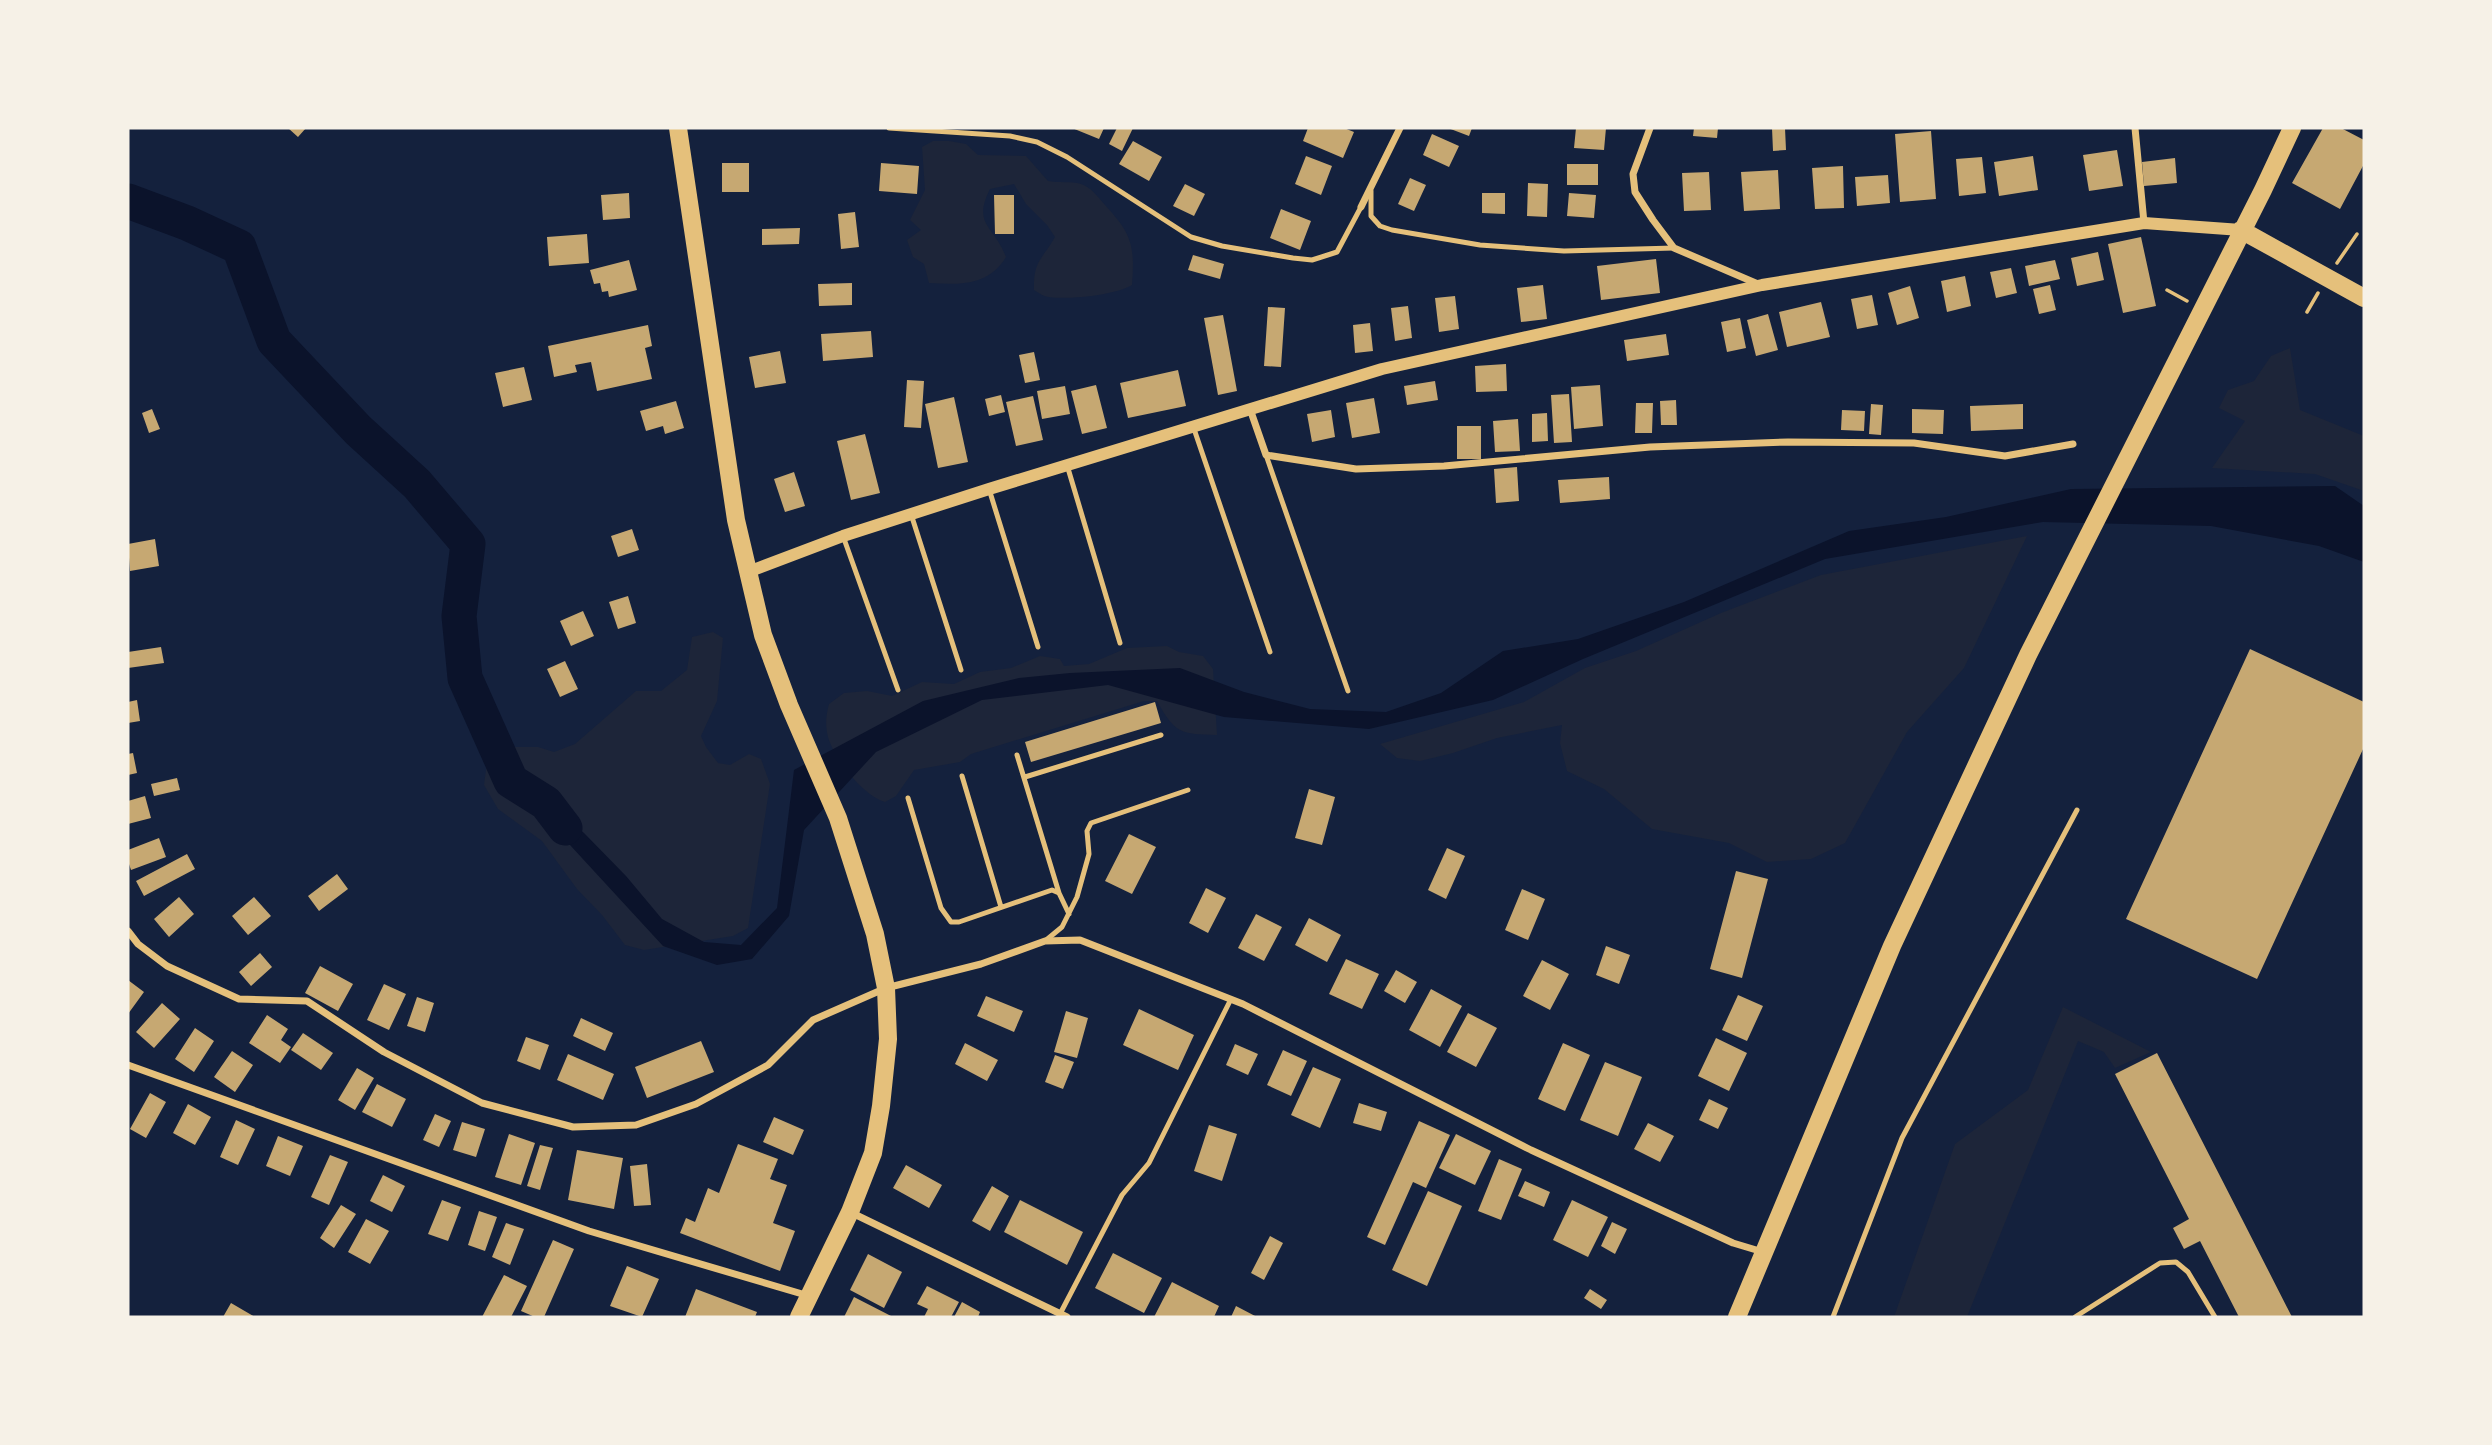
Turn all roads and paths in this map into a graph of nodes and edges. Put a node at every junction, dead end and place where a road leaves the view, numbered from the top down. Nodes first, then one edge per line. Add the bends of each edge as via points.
1 (678, 128) edge
2 (889, 128) edge
3 (1400, 128) edge
4 (1650, 128) edge
5 (2135, 128) edge
6 (2292, 128) edge
7 (1370, 188) junction
8 (1361, 207) joint
9 (2144, 223) junction
10 (2241, 230) junction
11 (1674, 248) junction
12 (1762, 285) junction
13 (2364, 298) edge
14 (1250, 408) junction
15 (1193, 426) junction
16 (2073, 444) dead end
17 (1266, 455) junction
18 (1067, 465) junction
19 (989, 489) junction
20 (911, 514) junction
21 (843, 536) junction
22 (748, 572) junction
23 (1120, 643) dead end
24 (1038, 647) dead end
25 (1270, 652) dead end
26 (961, 670) dead end
27 (898, 690) dead end
28 (1348, 691) dead end
29 (1161, 735) dead end
30 (1017, 755) dead end
31 (962, 776) dead end
32 (1024, 777) junction
33 (1188, 790) dead end
34 (908, 798) dead end
35 (2077, 810) dead end
36 (1059, 893) junction
37 (1001, 907) junction
38 (1069, 914) junction
39 (128, 931) edge
40 (1045, 941) junction
41 (886, 988) junction
42 (1231, 999) junction
43 (128, 1065) edge
44 (850, 1212) junction
45 (1763, 1252) junction
46 (809, 1296) junction
47 (1063, 1315) edge
48 (799, 1317) edge
49 (1737, 1317) edge
50 (1833, 1317) edge
51 (2075, 1317) edge
52 (2215, 1317) edge

1 - 22 main road via 722,432
2 - 8 lane via 1037,142 1191,237 1293,258 1312,260 1337,252
3 - 7 street
4 - 11 street via 1633,174 1635,192
5 - 9 street
6 - 10 main road
7 - 8 street
7 - 11 lane via 1371,216 1380,226 1404,232 1480,245 1564,251
9 - 10 street
9 - 12 street
10 - 13 main road
10 - 45 main road via 2028,655 1892,946
11 - 12 street
12 - 14 street via 1382,369
14 - 15 street
14 - 17 street
15 - 18 street
15 - 25 lane
16 - 17 street via 2005,456 1914,443 1788,442 1650,447 1444,466 1356,469
17 - 28 lane
18 - 19 street
18 - 23 lane
19 - 20 street
19 - 24 lane
20 - 21 street
20 - 26 lane
21 - 22 street
21 - 27 lane
22 - 41 main road via 763,635 838,818 875,934
29 - 32 lane
30 - 32 lane
31 - 37 lane
32 - 36 lane
33 - 38 lane via 1091,823 1089,854
34 - 37 lane via 943,914 951,922 959,922
35 - 50 lane via 1902,1138
36 - 37 lane via 1052,890
36 - 38 lane
38 - 40 lane
39 - 41 street via 167,966 239,999 307,1001 384,1052 482,1103 573,1127 636,1125 696,1104 768,1065 813,1020
40 - 41 street via 981,964
40 - 42 street via 1080,940
41 - 44 main road via 888,1039 881,1106 873,1153
42 - 45 street via 1531,1150 1733,1244
42 - 47 lane via 1149,1163 1122,1195
43 - 46 street via 589,1231
44 - 46 main road
44 - 47 street
45 - 49 main road
46 - 48 main road
51 - 52 lane via 2160,1263 2176,1262 2188,1272

